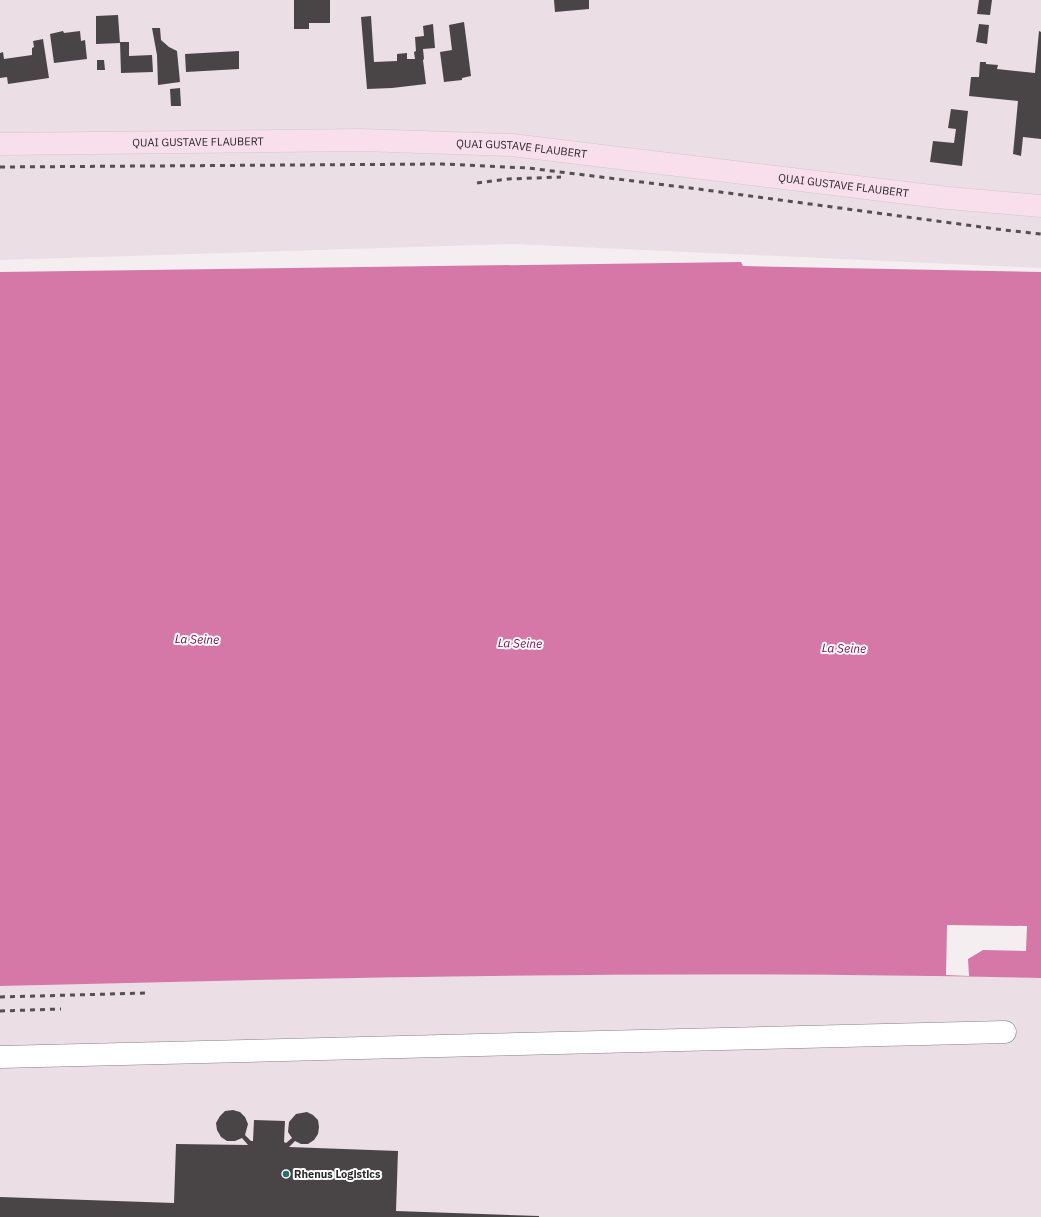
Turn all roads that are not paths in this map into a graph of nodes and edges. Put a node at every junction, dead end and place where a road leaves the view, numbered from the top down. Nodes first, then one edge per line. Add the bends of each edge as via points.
1 (0, 144) edge
2 (1041, 206) edge
3 (1005, 1032) dead end
4 (0, 1057) edge

1 - 2 main road, QUAI GUSTAVE FLAUBERT via 361,140 512,145 940,197
3 - 4 lane

